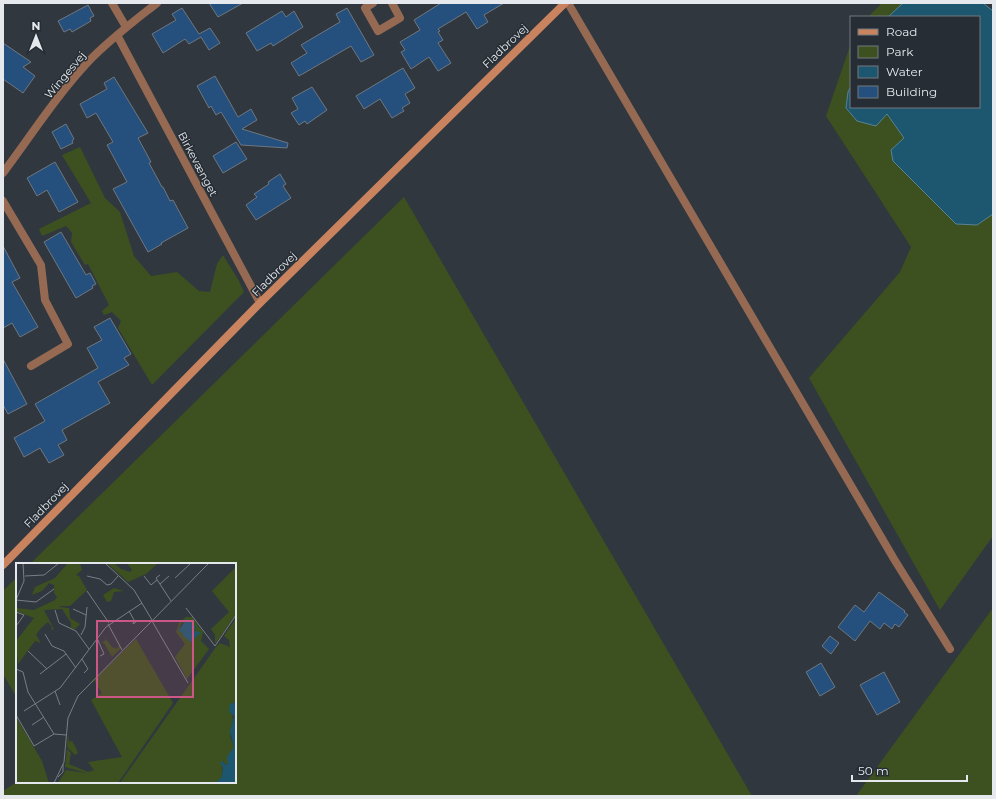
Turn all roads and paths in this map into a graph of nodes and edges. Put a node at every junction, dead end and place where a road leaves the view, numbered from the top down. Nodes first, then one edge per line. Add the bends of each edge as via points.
1 (112, 3) edge
2 (157, 3) edge
3 (374, 3) edge
4 (392, 3) edge
5 (565, 3) edge
6 (568, 3) edge
7 (126, 27) junction
8 (117, 36) junction
9 (3, 174) edge
10 (3, 200) edge
11 (260, 303) junction
12 (30, 366) dead end
13 (3, 565) edge
14 (950, 650) dead end

1 - 7 street
2 - 7 street, Wingesvej
3 - 4 street via 365,8 378,31 400,18
5 - 11 main road, Fladbrovej
6 - 14 street
7 - 8 street, Wingesvej
8 - 9 street, Wingesvej via 88,62 69,85
8 - 11 street, Birkevænget
10 - 12 street via 41,266 45,300 68,344
11 - 13 main road, Fladbrovej

